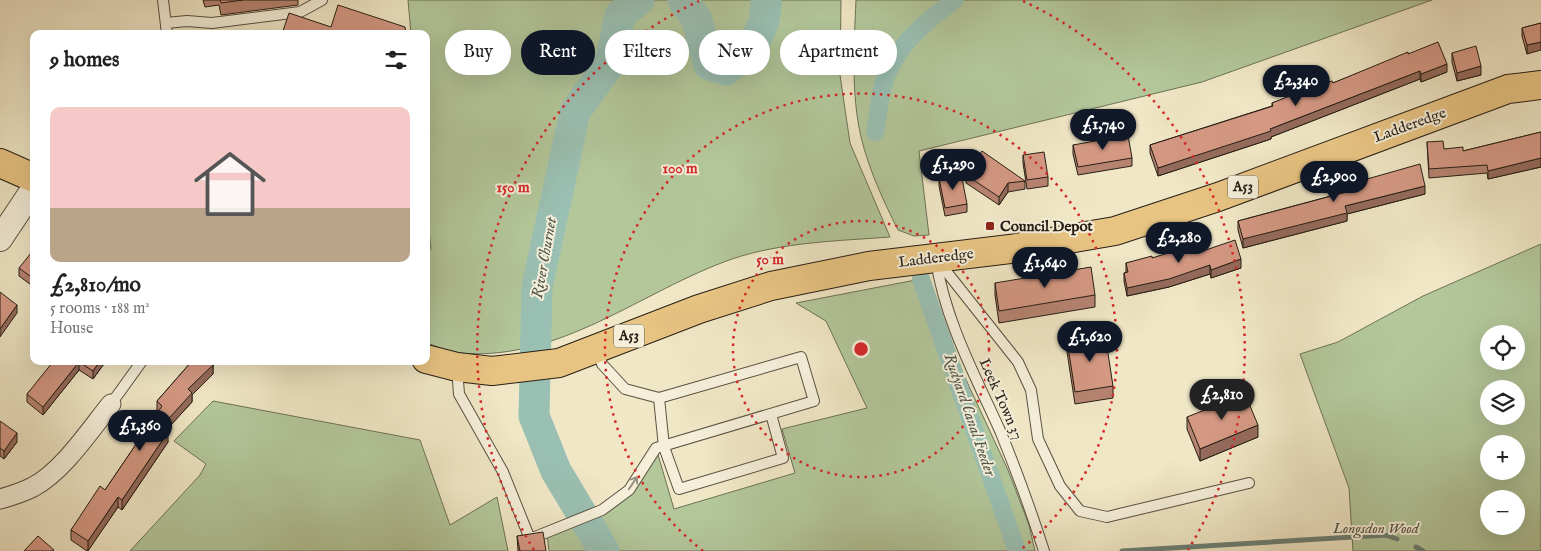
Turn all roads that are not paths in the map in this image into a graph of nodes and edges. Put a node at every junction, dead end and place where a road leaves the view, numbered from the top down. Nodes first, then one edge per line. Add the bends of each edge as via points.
1 (163, 0) edge
2 (322, 0) edge
3 (167, 28) edge
4 (1541, 85) edge
5 (0, 163) edge
6 (30, 176) edge
7 (30, 194) edge
8 (0, 239) edge
9 (923, 260) junction
10 (596, 349) junction
11 (430, 359) edge
12 (139, 365) edge
13 (457, 367) junction
14 (659, 398) junction
15 (111, 404) joint
16 (771, 414) junction
17 (660, 447) junction
18 (1249, 483) dead end
19 (0, 499) edge
20 (1044, 551) edge

1 - 3 lane
2 - 3 lane via 300,12 212,23 187,21
4 - 9 highway, Ladderedge / A53 via 1508,89 1218,197 1115,231 1010,250
5 - 6 highway
7 - 8 street
9 - 10 highway, Ladderedge / A53 via 869,266 771,286 699,309
9 - 18 lane via 1018,362 1031,390 1038,439 1045,457 1060,486 1080,511 1107,517
9 - 20 lane, Leek Town 37 via 940,288 967,360 1001,434
10 - 13 highway, Ladderedge / A53 via 559,363 492,371
10 - 14 lane via 602,364 625,389
11 - 13 highway, A53
12 - 15 lane
13 -> 17 lane via 459,394 503,472 530,539 602,510 629,490
14 - 16 lane via 801,357 814,401
14 - 17 lane
15 - 19 street via 57,469 33,487
16 - 17 lane
16 - 17 lane via 783,458 679,490

